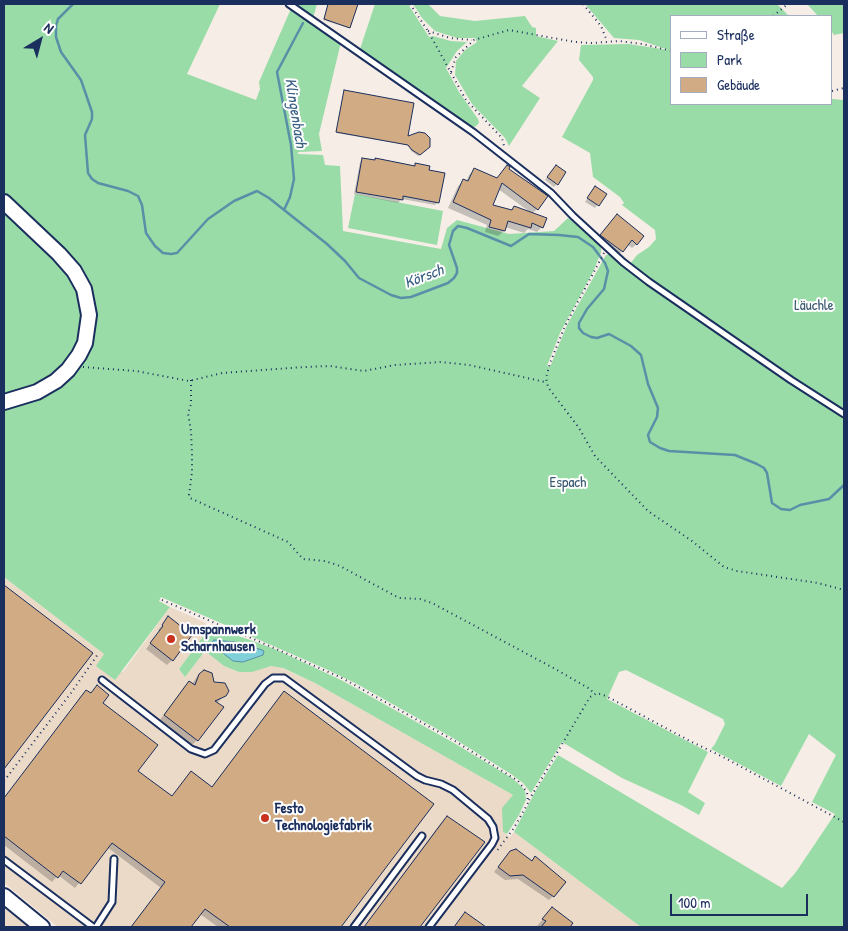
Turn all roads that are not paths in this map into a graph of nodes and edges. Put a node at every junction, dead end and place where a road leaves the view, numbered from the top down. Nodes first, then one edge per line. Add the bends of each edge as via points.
1 (289, 4) edge
2 (4, 202) edge
3 (4, 402) edge
4 (844, 414) edge
5 (102, 680) dead end
6 (422, 836) dead end
7 (114, 859) dead end
8 (4, 860) edge
9 (4, 896) edge
10 (42, 927) edge
11 (94, 927) edge
12 (354, 927) edge
13 (429, 927) edge

1 - 4 lane via 468,128 554,197 641,276
2 - 3 main road via 67,262 82,285 88,304 85,343 74,363 48,387
5 - 13 lane via 191,749 205,754 214,750 265,684 273,678 284,678 419,777 451,789 488,819 495,838
6 - 12 lane
7 - 11 lane via 112,902
8 - 11 lane
9 - 10 main road

